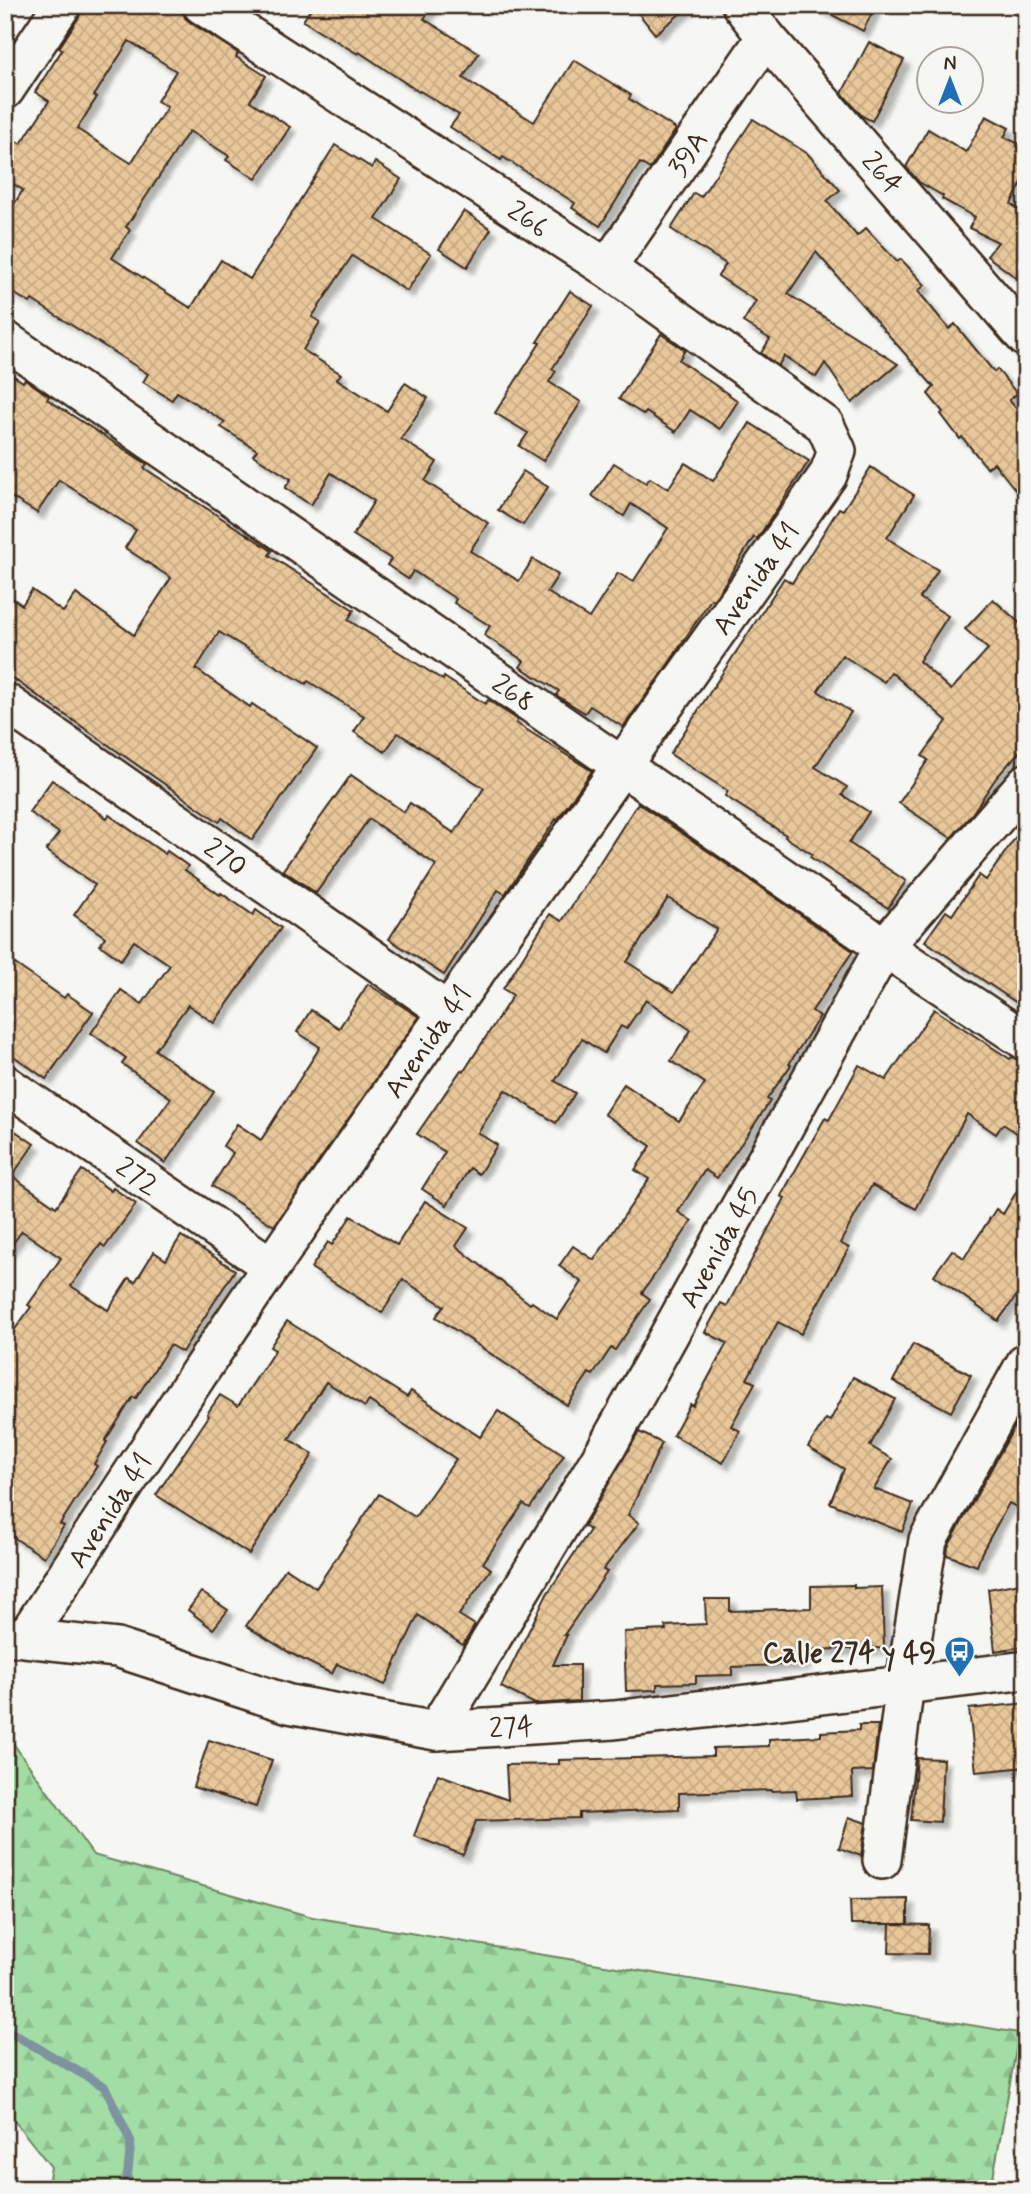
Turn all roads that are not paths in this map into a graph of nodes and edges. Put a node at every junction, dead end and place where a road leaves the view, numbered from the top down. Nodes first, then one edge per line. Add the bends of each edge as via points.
1 (62, 5) edge
2 (202, 5) edge
3 (741, 5) edge
4 (766, 37) junction
5 (5, 90) edge
6 (607, 268) junction
7 (1026, 338) edge
8 (5, 340) edge
9 (837, 451) joint
10 (5, 702) edge
11 (621, 766) junction
12 (1026, 783) edge
13 (884, 947) junction
14 (447, 1011) junction
15 (1026, 1041) edge
16 (5, 1084) edge
17 (271, 1266) junction
18 (1026, 1362) edge
19 (16, 1636) edge
20 (1026, 1670) edge
21 (905, 1684) junction
22 (436, 1731) junction
23 (882, 1860) dead end

1 - 5 street
2 - 6 street, 266
3 - 4 street, 264
4 - 6 street, 39A
4 - 7 street, 264
6 - 9 street, 266 via 825,425
8 - 11 street, 268
9 - 11 street, Avenida 41 via 828,475
10 - 14 street, 270
11 - 13 street, 268
11 - 14 street, Avenida 41
12 - 13 street, Avenida 45
13 - 15 street, 268
13 - 22 street, Avenida 45 via 607,1447
14 - 17 street, Avenida 41
16 - 17 street, 272
17 - 19 street, Avenida 41
18 - 21 street via 928,1540
19 - 22 street, 274 via 117,1648 289,1704
20 - 21 street, 274
21 - 22 street, 274 via 614,1720
21 - 23 street

